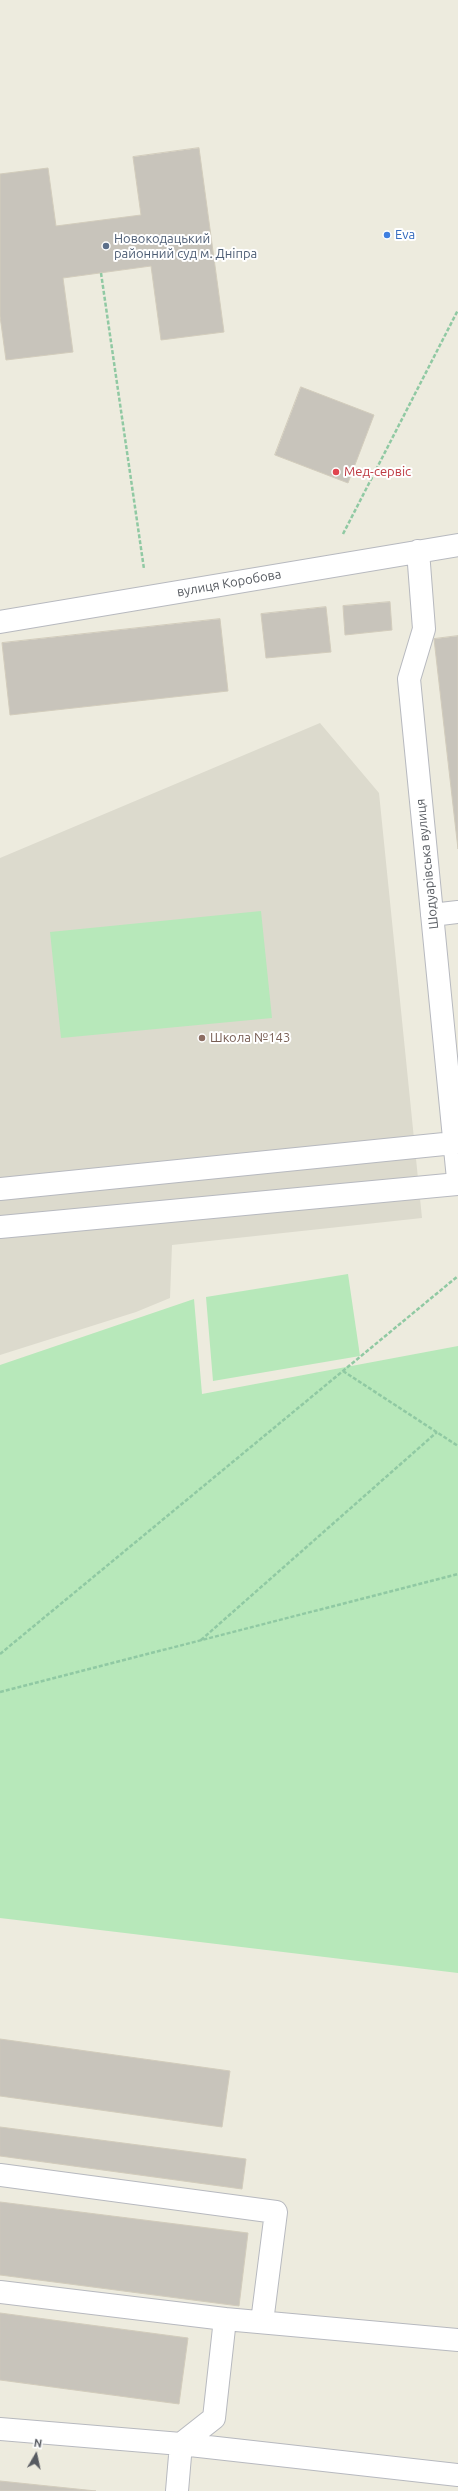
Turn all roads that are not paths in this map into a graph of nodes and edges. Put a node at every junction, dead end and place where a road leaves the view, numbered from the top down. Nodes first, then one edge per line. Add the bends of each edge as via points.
1 (458, 545) edge
2 (418, 551) junction
3 (0, 622) edge
4 (458, 912) edge
5 (432, 915) junction
6 (454, 1143) junction
7 (458, 1179) edge
8 (458, 1184) edge
9 (0, 1189) edge
10 (0, 1227) edge
11 (0, 2175) edge
12 (0, 2292) edge
13 (225, 2319) junction
14 (262, 2322) junction
15 (458, 2340) edge
16 (0, 2429) edge
17 (181, 2444) junction
18 (458, 2475) edge
19 (177, 2491) edge

1 - 2 street, вулиця Коробова
2 - 3 street, вулиця Коробова
2 - 5 street, Шодуарівська вулиця via 424,629 409,679
4 - 5 street
5 - 6 street, Шодуарівська вулиця
6 - 7 street, Шодуарівська вулиця
6 - 9 street
8 - 10 street
11 - 14 street via 276,2212
12 - 13 street
13 - 14 street
13 - 17 street via 214,2418
14 - 15 street
16 - 17 street
17 - 18 street
17 - 19 street

